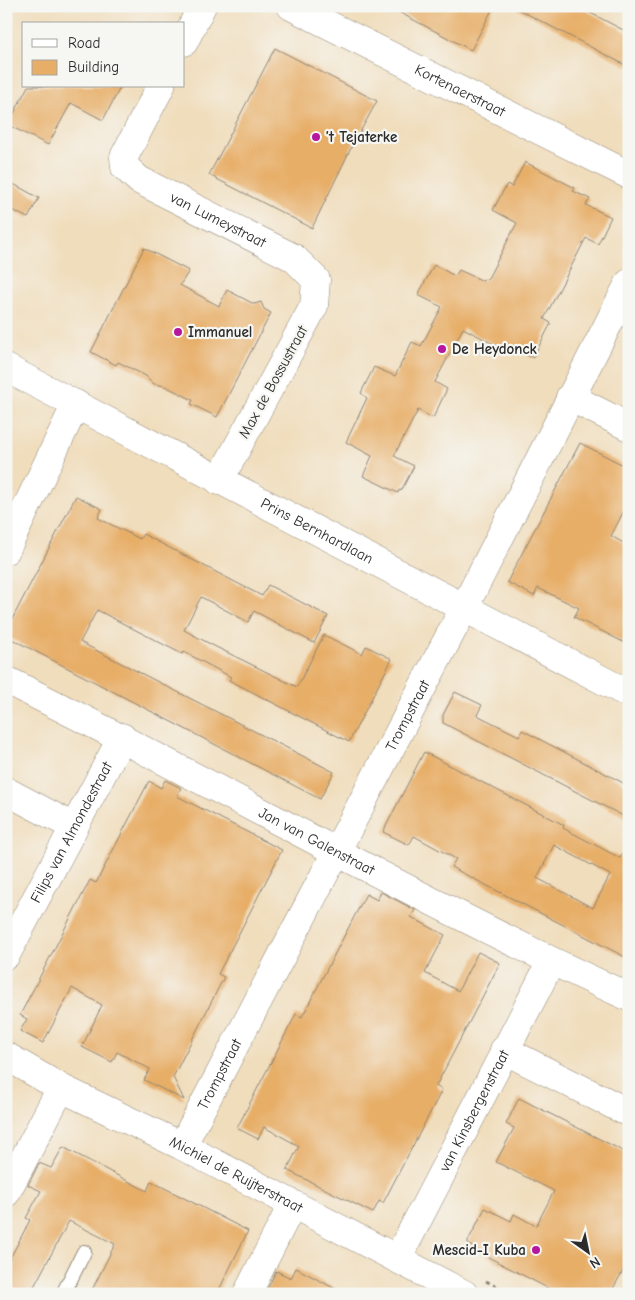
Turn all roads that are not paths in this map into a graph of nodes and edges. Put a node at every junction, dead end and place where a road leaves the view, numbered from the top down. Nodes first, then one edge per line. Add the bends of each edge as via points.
1 (202, 6) edge
2 (291, 6) edge
3 (185, 40) edge
4 (159, 88) edge
5 (629, 175) edge
6 (316, 280) joint
7 (629, 283) edge
8 (6, 368) edge
9 (570, 396) junction
10 (76, 404) junction
11 (629, 427) edge
12 (219, 481) junction
13 (6, 550) edge
14 (464, 608) junction
15 (6, 680) edge
16 (629, 694) edge
17 (122, 737) junction
18 (6, 792) edge
19 (74, 827) junction
20 (337, 850) junction
21 (6, 955) edge
22 (550, 962) junction
23 (629, 997) edge
24 (504, 1050) junction
25 (6, 1056) edge
26 (61, 1088) junction
27 (629, 1113) edge
28 (182, 1146) junction
29 (6, 1193) edge
30 (292, 1205) junction
31 (84, 1252) dead end
32 (398, 1258) junction
33 (63, 1294) edge
34 (247, 1294) edge
35 (464, 1294) edge

1 - 3 street
2 - 5 street, Kortenaerstraat
4 - 6 street, van Lumeystraat via 124,157 125,167 139,180 294,258
6 - 12 street, Max de Bossustraat via 314,306
7 - 9 street, Trompstraat
8 - 10 street, Prins Bernhardlaan
9 - 11 street
9 - 14 street, Trompstraat
10 - 12 street, Prins Bernhardlaan
10 - 13 street
12 - 14 street, Prins Bernhardlaan
14 - 16 street, Prins Bernhardlaan
14 - 20 street, Trompstraat
15 - 17 street, Jan van Galenstraat
17 - 19 street, Filips van Almondestraat
17 - 20 street, Jan van Galenstraat
18 - 19 street
19 - 21 street, Filips van Almondestraat
20 - 22 street, Jan van Galenstraat
20 - 28 street, Trompstraat
22 - 23 street, Jan van Galenstraat
22 - 24 street, van Kinsbergenstraat
24 - 27 street
24 - 32 street, van Kinsbergenstraat
25 - 26 street, Michiel de Ruijterstraat
26 - 28 street, Michiel de Ruijterstraat
26 - 29 street
28 - 30 street, Michiel de Ruijterstraat
30 - 32 street, Michiel de Ruijterstraat
30 - 34 street
31 - 33 lane
32 - 35 street, Michiel de Ruijterstraat

